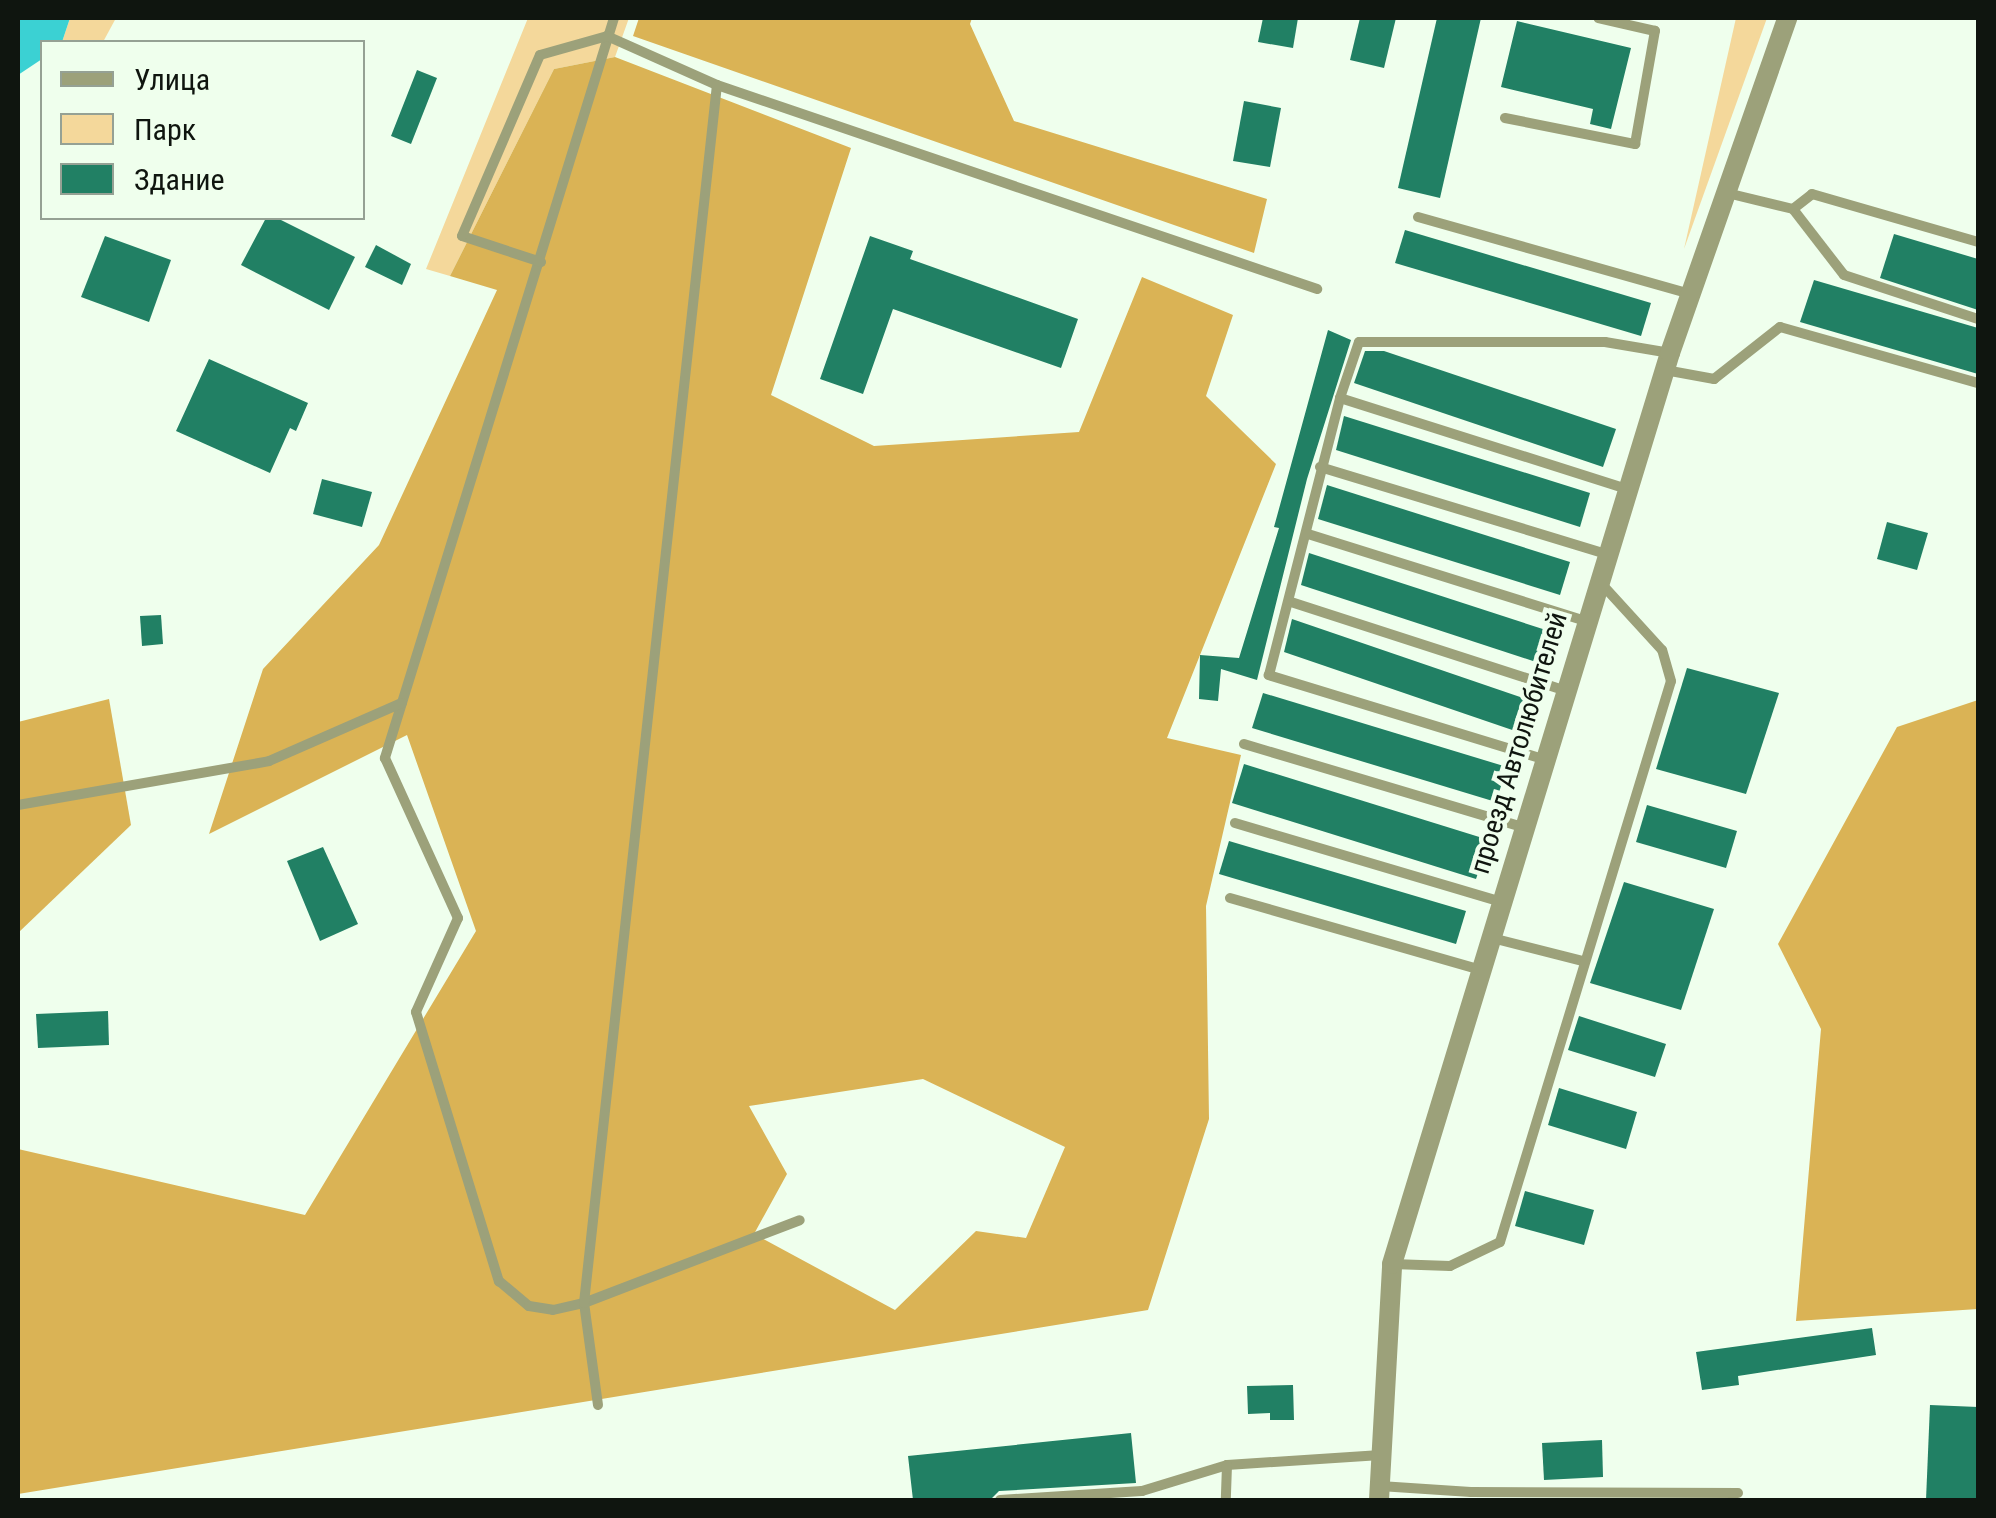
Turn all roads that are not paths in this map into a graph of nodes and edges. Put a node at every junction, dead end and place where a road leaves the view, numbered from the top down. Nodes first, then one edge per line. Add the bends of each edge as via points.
1 (614, 18) edge
2 (1598, 18) edge
3 (1787, 18) edge
4 (607, 36) junction
5 (717, 85) junction
6 (1505, 118) dead end
7 (1726, 192) junction
8 (1793, 209) junction
9 (1418, 217) dead end
10 (1978, 242) edge
11 (541, 262) junction
12 (1317, 289) dead end
13 (1690, 294) junction
14 (1978, 319) edge
15 (1667, 361) junction
16 (1978, 384) edge
17 (1340, 398) junction
18 (1320, 467) junction
19 (1627, 489) junction
20 (1308, 534) junction
21 (1606, 554) junction
22 (1598, 580) junction
23 (1291, 602) junction
24 (1585, 621) junction
25 (1564, 690) junction
26 (402, 703) junction
27 (1244, 744) dead end
28 (1543, 759) junction
29 (18, 805) edge
30 (1235, 823) dead end
31 (1522, 826) junction
32 (1230, 898) dead end
33 (1499, 901) junction
34 (1488, 937) junction
35 (1583, 961) junction
36 (1478, 969) junction
37 (800, 1220) dead end
38 (1392, 1264) junction
39 (584, 1303) junction
40 (598, 1406) dead end
41 (1382, 1454) junction
42 (1227, 1465) junction
43 (1738, 1493) dead end
44 (1379, 1494) edge
45 (1000, 1500) edge
46 (1226, 1500) edge

1 - 4 lane
2 - 6 lane via 1656,31 1634,144
3 - 7 street, проезд Автолюбителей
4 - 5 lane
4 - 11 lane
4 - 11 lane via 540,55 462,236
5 - 12 lane
5 - 39 lane
7 - 8 lane
7 - 13 street, проезд Автолюбителей
8 - 10 lane via 1812,194
8 - 14 lane via 1844,274
9 - 13 lane
11 - 26 lane
13 - 15 street, проезд Автолюбителей
15 - 16 lane via 1714,378 1780,327
15 - 17 lane via 1606,342 1360,342
15 - 19 street, проезд Автолюбителей
17 - 18 lane
17 - 19 lane
18 - 20 lane
18 - 21 lane
19 - 21 street, проезд Автолюбителей
20 - 23 lane
20 - 24 lane
21 - 22 street, проезд Автолюбителей
22 - 24 street, проезд Автолюбителей
22 - 35 lane via 1662,650 1671,682
23 - 25 lane
23 - 28 lane via 1269,675
24 - 25 street, проезд Автолюбителей
25 - 28 street, проезд Автолюбителей
26 - 29 lane via 269,761
26 - 39 lane via 386,758 458,918 416,1012 499,1281 529,1306 553,1310
27 - 31 lane
28 - 31 street, проезд Автолюбителей
30 - 33 lane
31 - 33 street, проезд Автолюбителей
32 - 36 lane
33 - 34 street, проезд Автолюбителей
34 - 35 lane
34 - 36 street, проезд Автолюбителей
35 - 38 lane via 1500,1242 1450,1266
36 - 38 street, проезд Автолюбителей
37 - 39 lane
38 - 41 street, проезд Автолюбителей
39 - 40 lane
41 - 42 lane
41 - 44 street, проезд Автолюбителей
42 - 45 lane via 1142,1490
42 - 46 lane
43 - 44 lane

